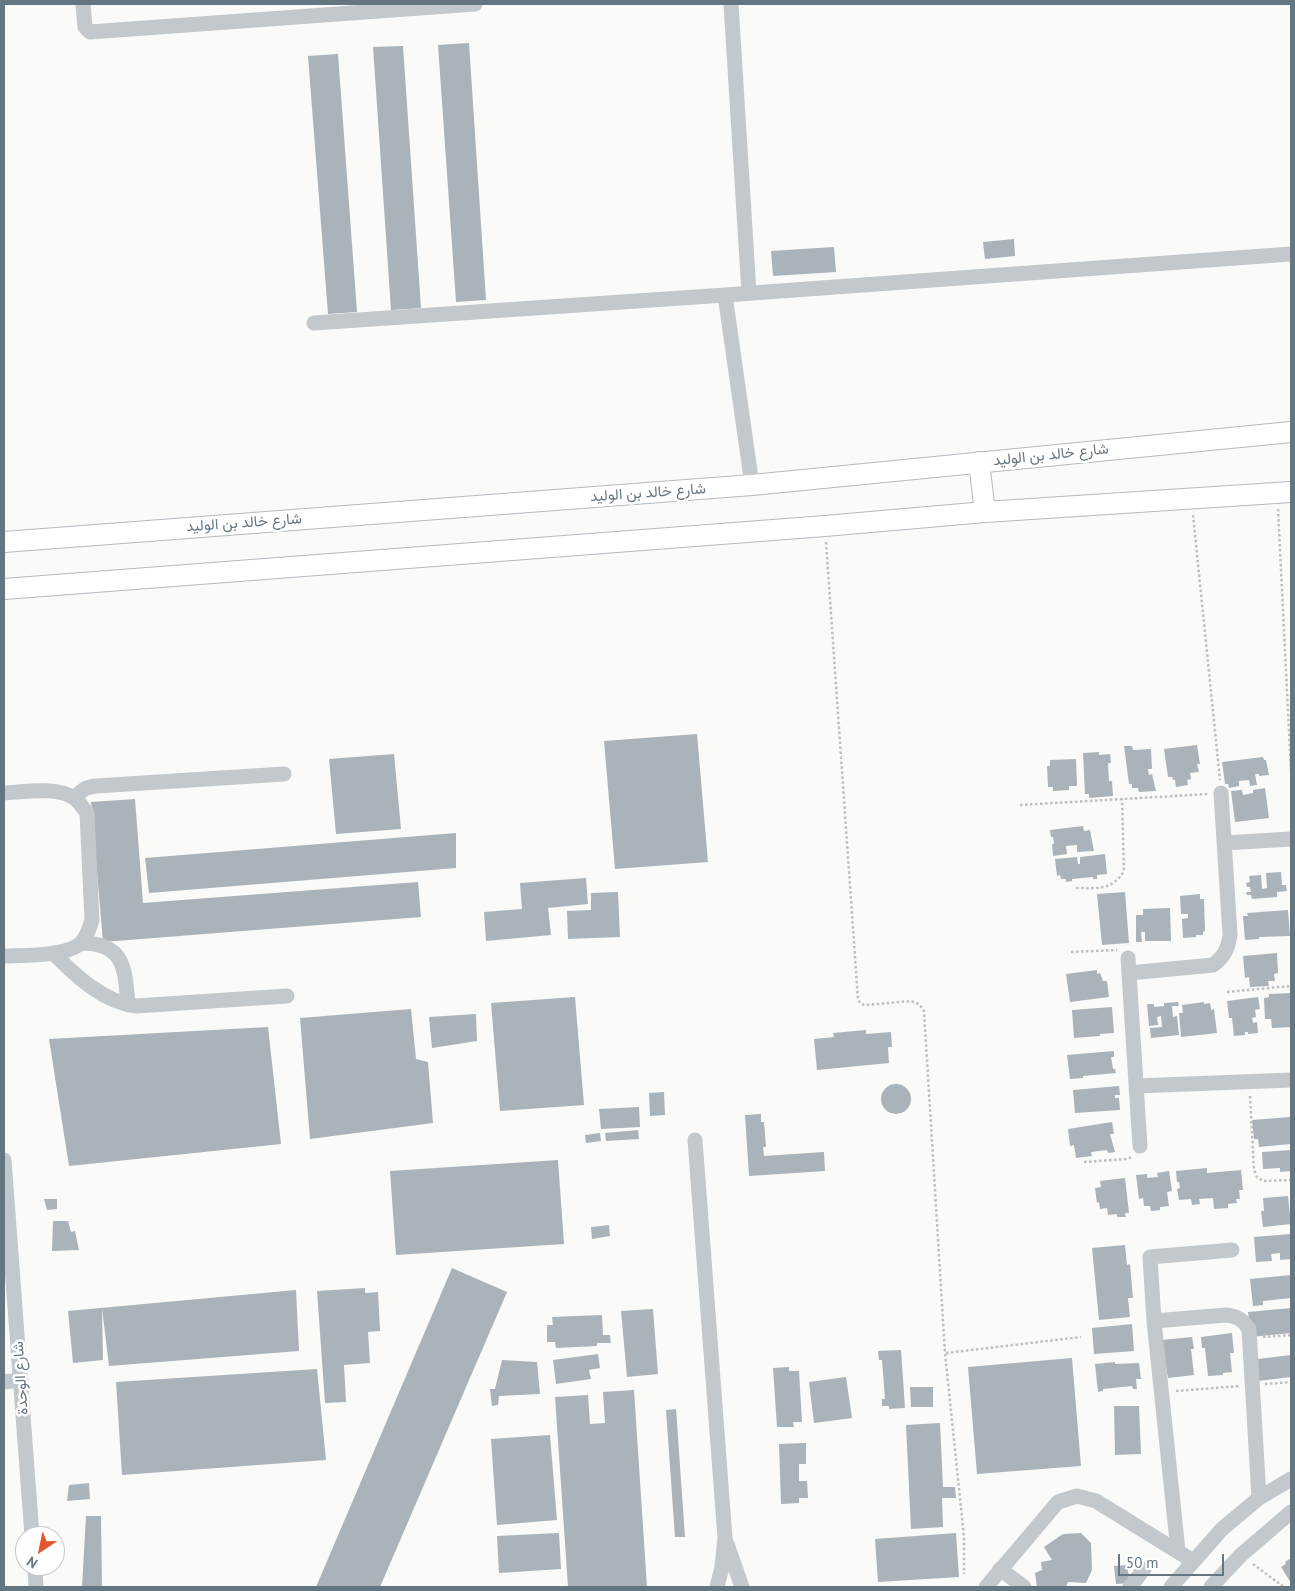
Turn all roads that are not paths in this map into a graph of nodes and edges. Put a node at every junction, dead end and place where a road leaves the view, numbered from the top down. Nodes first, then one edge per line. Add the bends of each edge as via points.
1 (83, 4) edge
2 (475, 4) edge
3 (730, 4) edge
4 (1291, 254) edge
5 (749, 293) junction
6 (725, 295) junction
7 (314, 323) dead end
8 (1291, 432) edge
9 (979, 462) junction
10 (752, 485) junction
11 (1284, 492) edge
12 (985, 512) junction
13 (4, 542) edge
14 (4, 589) edge
15 (284, 774) dead end
16 (4, 793) edge
17 (1221, 793) road end
18 (74, 798) junction
19 (1291, 839) edge
20 (1224, 843) junction
21 (80, 943) junction
22 (53, 953) junction
23 (4, 956) edge
24 (287, 996) dead end
25 (128, 1005) junction
26 (1291, 1080) edge
27 (1136, 1086) junction
28 (695, 1140) dead end
29 (1140, 1146) road end
30 (4, 1160) edge
31 (1232, 1250) dead end
32 (1154, 1321) junction
33 (21, 1380) junction
34 (4, 1382) edge
35 (1291, 1479) edge
36 (1259, 1498) junction
37 (1291, 1512) edge
38 (31, 1526) edge
39 (725, 1538) junction
40 (1178, 1551) junction
41 (1193, 1561) junction
42 (1000, 1569) junction
43 (1144, 1569) dead end
44 (717, 1587) edge
45 (742, 1587) edge
46 (986, 1587) edge
47 (1024, 1587) edge
48 (1130, 1587) edge
49 (1170, 1587) edge
50 (1211, 1587) edge

1 - 2 street via 85,27 90,32
3 - 5 street
4 - 5 street
5 - 6 street
6 - 7 street
6 - 10 street
8 - 9 main road, شارع خالد بن الوليد
9 - 10 main road, شارع خالد بن الوليد
9 - 12 main road
10 - 13 main road, شارع خالد بن الوليد
11 - 12 main road
12 - 14 main road
15 - 18 street via 96,786 88,787
16 - 18 street via 56,791
17 - 20 street
18 - 21 street via 87,813 92,920
19 - 20 street
20 - 27 street via 1230,935 1222,958 1213,966 1128,965
21 - 22 street
21 - 25 street via 95,943 110,949 122,961
22 - 23 street
22 - 25 street via 101,993
24 - 25 street
26 - 27 street
27 - 29 street
28 - 39 street
30 - 33 street, شارع الوحدة
31 - 32 street via 1150,1257
32 - 36 street via 1226,1315 1243,1321 1248,1329
32 - 40 street
33 - 34 street
33 - 38 street, شارع الوحدة
35 - 36 street
36 - 41 street via 1222,1529
37 - 50 street via 1241,1555
39 - 44 street
39 - 45 street
40 - 41 street
40 - 42 street via 1096,1501 1077,1496 1058,1502
41 - 49 street
42 - 46 street
42 - 47 street
43 - 48 street

